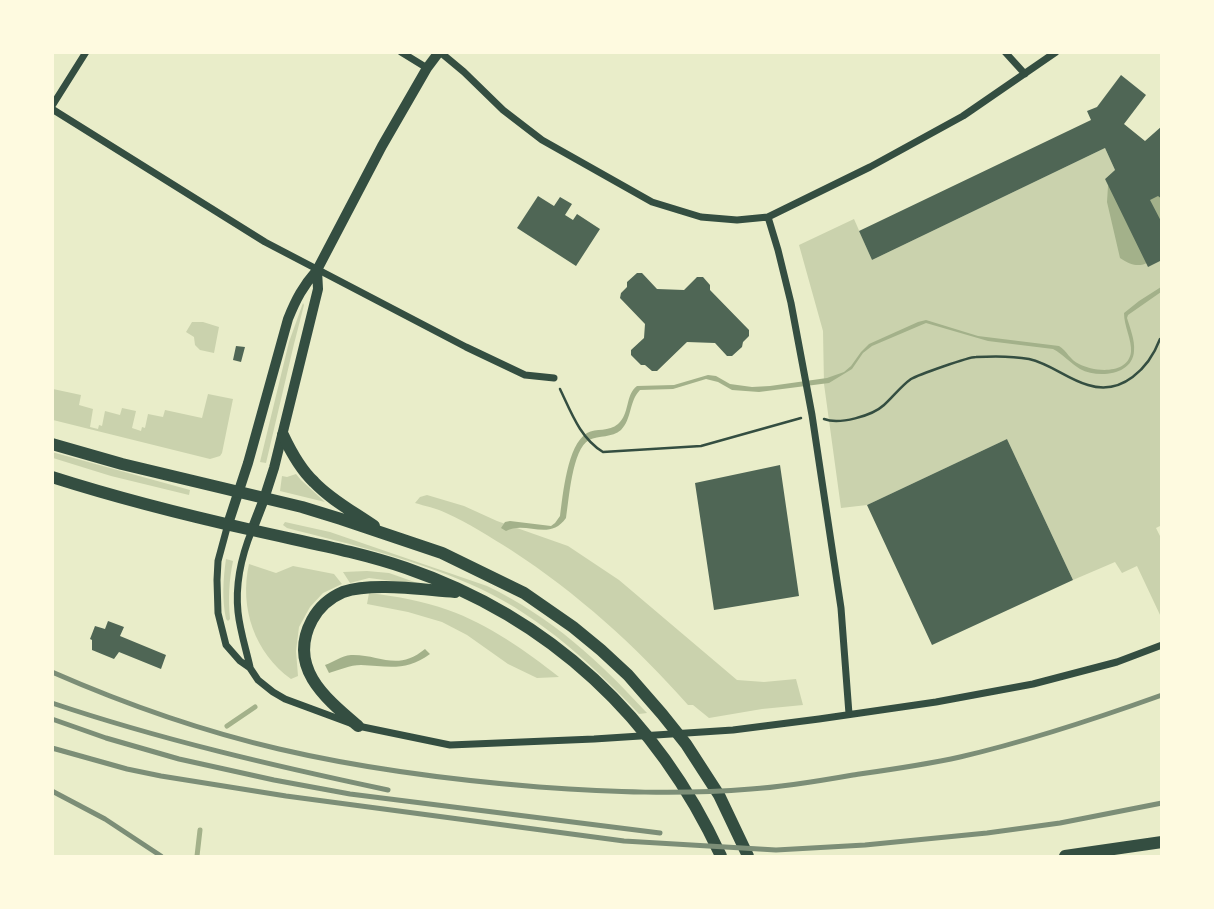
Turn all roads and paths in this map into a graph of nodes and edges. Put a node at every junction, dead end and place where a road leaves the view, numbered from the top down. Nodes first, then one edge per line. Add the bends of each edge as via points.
1 (86, 52) edge
2 (401, 52) edge
3 (439, 52) edge
4 (1005, 52) edge
5 (1056, 52) edge
6 (427, 68) junction
7 (1025, 74) junction
8 (52, 108) edge
9 (768, 217) junction
10 (317, 270) junction
11 (1161, 340) edge
12 (554, 378) joint
13 (812, 415) junction
14 (283, 435) junction
15 (52, 443) edge
16 (52, 477) edge
17 (239, 493) junction
18 (264, 499) junction
19 (228, 524) junction
20 (252, 530) junction
21 (382, 532) junction
22 (466, 592) junction
23 (1161, 645) edge
24 (250, 668) junction
25 (849, 714) junction
26 (358, 726) junction
27 (1161, 842) edge
28 (720, 856) edge
29 (748, 856) edge
30 (1065, 856) edge

1 - 8 street
2 - 6 street
3 - 6 street
3 - 9 street via 542,140 652,202 701,216
4 - 7 street
5 - 7 street
6 - 10 street
7 - 9 street via 951,122
8 - 10 street
9 - 13 street via 779,250
10 - 12 street via 525,375
10 - 14 street via 318,289
10 - 17 street via 302,287 288,319
11 - 13 path via 1143,369 1120,385 1088,385 1029,359 972,357 911,379 882,408 859,418 831,422
12 - 13 path via 581,432 603,452 701,446
13 - 25 street via 841,608
14 - 18 street
14 - 21 main road via 315,483
15 - 17 main road
16 - 19 main road
17 - 18 main road
17 - 19 street
18 - 20 street
18 - 21 main road
19 - 20 main road
19 - 24 street via 218,561 218,613 226,645
20 - 22 main road via 376,559
20 - 24 street via 237,589
21 - 29 main road via 442,552 524,593 601,650 628,675 693,755 719,795
22 - 26 main road via 369,588 344,592 317,611 307,630 306,666 327,698
22 - 28 main road via 556,646 630,716 665,758
23 - 25 street via 1033,684
24 - 26 street via 279,696
25 - 26 street via 733,730 463,745
27 - 30 main road

